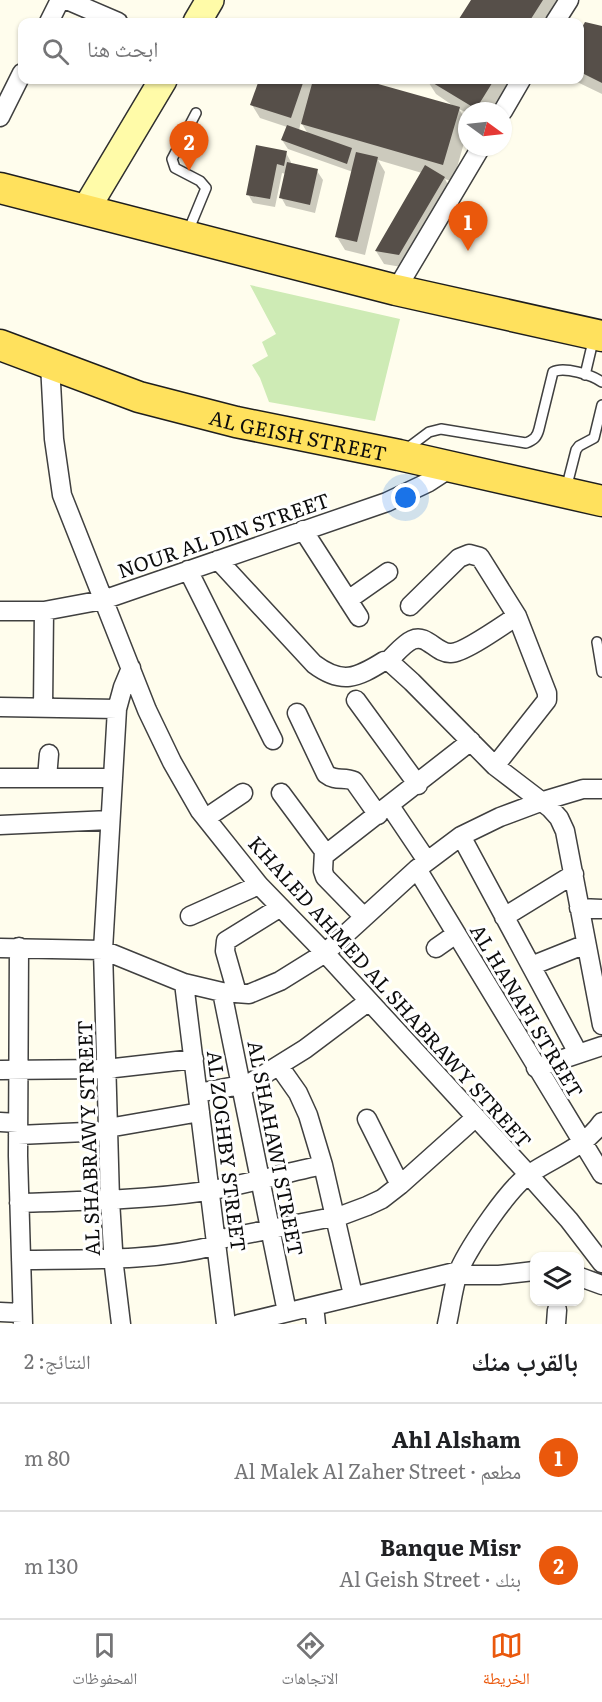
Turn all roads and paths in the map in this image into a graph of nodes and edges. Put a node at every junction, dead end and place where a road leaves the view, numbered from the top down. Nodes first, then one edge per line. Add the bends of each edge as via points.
1 (60, 0) edge
2 (67, 0) edge
3 (210, 0) edge
4 (568, 0) edge
5 (90, 4) edge
6 (51, 18) edge
7 (112, 18) edge
8 (199, 18) edge
9 (557, 18) edge
10 (18, 81) edge
11 (161, 84) edge
12 (519, 84) edge
13 (508, 102) edge
14 (196, 113) dead end
15 (0, 117) edge
16 (476, 156) edge
17 (0, 188) edge
18 (86, 210) junction
19 (187, 236) junction
20 (396, 290) junction
21 (598, 335) edge
22 (1, 348) edge
23 (50, 364) junction
24 (585, 375) junction
25 (602, 381) edge
26 (602, 405) edge
27 (399, 455) junction
28 (452, 467) junction
29 (565, 493) junction
30 (602, 501) edge
31 (303, 530) junction
32 (218, 560) junction
33 (188, 570) junction
34 (388, 572) dead end
35 (103, 600) junction
36 (348, 600) junction
37 (410, 606) dead end
38 (0, 611) edge
39 (44, 611) junction
40 (517, 616) junction
41 (359, 617) dead end
42 (597, 642) dead end
43 (387, 662) junction
44 (131, 668) junction
45 (602, 672) edge
46 (356, 700) dead end
47 (0, 706) edge
48 (43, 708) junction
49 (117, 710) junction
50 (297, 713) dead end
51 (273, 740) dead end
52 (471, 741) junction
53 (49, 754) dead end
54 (495, 765) junction
55 (0, 778) edge
56 (48, 778) junction
57 (113, 778) junction
58 (418, 785) junction
59 (602, 789) edge
60 (243, 793) dead end
61 (281, 793) dead end
62 (543, 801) junction
63 (384, 810) junction
64 (206, 818) junction
65 (110, 820) junction
66 (0, 825) edge
67 (461, 836) junction
68 (325, 855) junction
69 (422, 865) junction
70 (574, 874) junction
71 (259, 885) junction
72 (279, 908) junction
73 (579, 908) junction
74 (602, 909) edge
75 (190, 916) dead end
76 (364, 917) junction
77 (504, 917) junction
78 (456, 934) junction
79 (586, 944) junction
80 (0, 948) edge
81 (19, 948) junction
82 (436, 948) dead end
83 (103, 950) junction
84 (325, 953) junction
85 (531, 966) junction
86 (184, 983) junction
87 (230, 993) junction
88 (369, 1001) junction
89 (9, 1017) edge
90 (602, 1025) edge
91 (602, 1046) edge
92 (578, 1053) junction
93 (194, 1059) junction
94 (279, 1066) junction
95 (536, 1068) junction
96 (106, 1069) junction
97 (9, 1071) edge
98 (241, 1086) junction
99 (198, 1093) junction
100 (200, 1112) junction
101 (476, 1117) junction
102 (368, 1119) dead end
103 (602, 1122) edge
104 (12, 1127) edge
105 (108, 1129) junction
106 (582, 1142) junction
107 (9, 1156) edge
108 (323, 1165) junction
109 (528, 1174) junction
110 (602, 1174) edge
111 (260, 1179) junction
112 (400, 1185) junction
113 (0, 1186) edge
114 (210, 1190) junction
115 (19, 1195) junction
116 (110, 1200) junction
117 (334, 1216) junction
118 (270, 1230) junction
119 (216, 1243) junction
120 (114, 1258) junction
121 (21, 1260) junction
122 (602, 1263) edge
123 (530, 1271) edge
124 (458, 1273) junction
125 (584, 1279) edge
126 (602, 1285) edge
127 (353, 1296) junction
128 (0, 1312) edge
129 (287, 1312) junction
130 (315, 1315) edge
131 (23, 1318) edge
132 (121, 1324) edge
133 (238, 1324) edge
134 (447, 1324) edge

1 - 6 street
2 - 5 street
3 - 8 main road
4 - 9 street
5 - 7 street
10 - 15 street
11 - 18 main road
12 - 13 street
14 - 19 lane via 172,162 206,188
16 - 20 street
17 - 18 main road
18 - 19 main road
19 - 20 main road
20 - 21 main road
21 - 24 lane
22 - 23 main road, AL GEISH STREET
23 - 27 main road, AL GEISH STREET via 140,397 236,422
23 - 35 street, KHALED AHMED AL SHABRAWY STREET via 54,439 63,495
24 - 25 lane
24 - 27 lane via 561,369 553,372 537,436 532,441 441,429 429,432
26 - 29 lane via 594,438 576,450
27 - 28 main road, AL GEISH STREET
28 - 29 main road, AL GEISH STREET
28 - 31 street, NOUR AL DIN STREET via 387,502
29 - 30 main road, AL GEISH STREET
31 - 32 street, NOUR AL DIN STREET
31 - 36 street
32 - 33 street, NOUR AL DIN STREET
32 - 43 street via 314,664 329,675 343,678 364,674
33 - 35 street, NOUR AL DIN STREET
33 - 51 street
34 - 36 street
35 - 39 street, NOUR AL DIN STREET
35 - 44 street, KHALED AHMED AL SHABRAWY STREET
36 - 41 street
37 - 40 street via 459,558 469,554 480,557
38 - 39 street, NOUR AL DIN STREET
39 - 48 street
40 - 43 street via 459,652 440,651 419,639 412,640
40 - 54 street via 547,700
42 - 45 lane
43 - 52 street
44 - 49 street, AL SHABRAWY STREET
44 - 64 street, KHALED AHMED AL SHABRAWY STREET via 172,762
46 - 58 street
47 - 48 street
48 - 49 street
49 - 57 street, AL SHABRAWY STREET
50 - 63 street, AL HANAFI STREET via 326,774 354,781
52 - 54 street
52 - 58 street
53 - 56 street
54 - 62 street
55 - 56 street
56 - 57 street
57 - 65 street, AL SHABRAWY STREET
58 - 63 street
59 - 62 street via 583,789
60 - 64 street
61 - 68 street
62 - 67 street
62 - 70 street via 565,831
63 - 68 street
63 - 69 street, AL HANAFI STREET
64 - 71 street, KHALED AHMED AL SHABRAWY STREET
65 - 66 street
65 - 83 street, AL SHABRAWY STREET
67 - 69 street
67 - 77 street
68 - 76 street via 325,877
69 - 76 street
69 - 78 street, AL HANAFI STREET
70 - 73 street
70 - 77 street
71 - 72 street, KHALED AHMED AL SHABRAWY STREET
71 - 75 street
72 - 84 street, KHALED AHMED AL SHABRAWY STREET
72 - 87 street, AL SHAHAWI STREET via 226,941
73 - 74 street
73 - 79 street
76 - 84 street
77 - 85 street
78 - 82 street
78 - 95 street, AL HANAFI STREET
79 - 85 street
79 - 90 street
80 - 81 street
81 - 83 street
81 - 89 street
83 - 86 street
83 - 96 street, AL SHABRAWY STREET
84 - 87 street via 280,981 249,994
84 - 88 street, KHALED AHMED AL SHABRAWY STREET
85 - 92 street
86 - 87 street
86 - 93 street, AL ZOGHBY STREET
87 - 98 street, AL SHAHAWI STREET
88 - 94 street
88 - 101 street, KHALED AHMED AL SHABRAWY STREET
89 - 97 street
91 - 92 street
92 - 95 street
93 - 96 street
93 - 99 street, AL ZOGHBY STREET
94 - 98 street
94 - 108 street via 309,1115
95 - 106 street, AL HANAFI STREET
96 - 97 street
96 - 105 street, AL SHABRAWY STREET
97 - 104 street
98 - 99 street
98 - 111 street, AL SHAHAWI STREET
99 - 100 street, AL ZOGHBY STREET
100 - 105 street
100 - 114 street, AL ZOGHBY STREET
101 - 109 street, KHALED AHMED AL SHABRAWY STREET
101 - 112 street
102 - 112 street
103 - 106 street
104 - 105 street
104 - 107 street
105 - 116 street, AL SHABRAWY STREET
106 - 109 street
106 - 110 street, AL HANAFI STREET
107 - 115 street
108 - 111 street
108 - 117 street
109 - 122 street, KHALED AHMED AL SHABRAWY STREET
109 - 124 street via 499,1206
111 - 114 street
111 - 118 street, AL SHAHAWI STREET
112 - 117 street via 382,1199
113 - 115 street
114 - 116 street
114 - 119 street, AL ZOGHBY STREET
115 - 116 street
115 - 121 street
116 - 120 street, AL SHABRAWY STREET
117 - 118 street
117 - 127 street
118 - 119 street
118 - 129 street, AL SHAHAWI STREET
119 - 120 street via 188,1253
119 - 133 street, AL ZOGHBY STREET
120 - 121 street
120 - 132 street, AL SHABRAWY STREET
121 - 131 street
123 - 124 street
124 - 127 street
124 - 134 street
125 - 126 street
127 - 130 street
128 - 131 street
129 - 130 street
129 - 133 street

